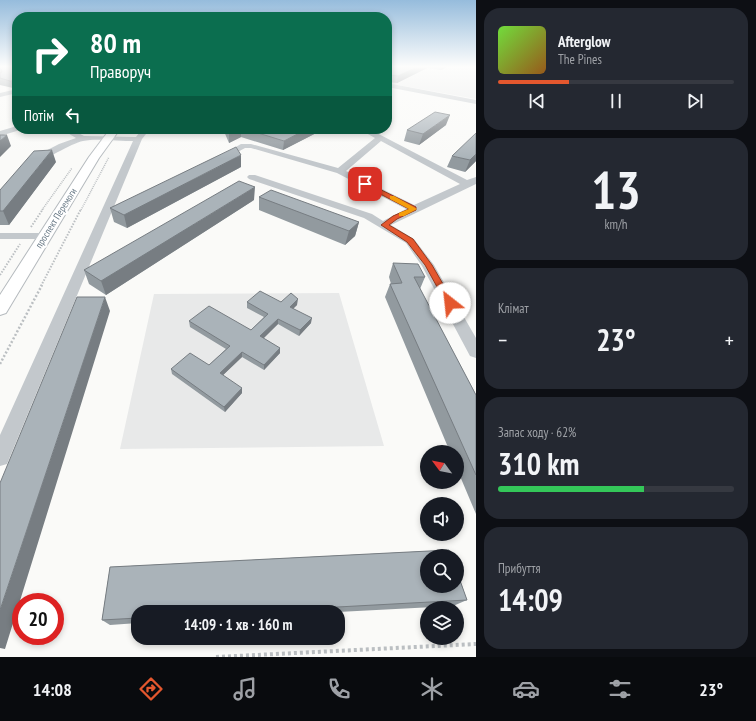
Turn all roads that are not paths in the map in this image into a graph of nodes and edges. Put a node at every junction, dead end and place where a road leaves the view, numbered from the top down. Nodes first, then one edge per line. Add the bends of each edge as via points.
1 (453, 98) edge
2 (476, 102) edge
3 (12, 130) edge
4 (0, 134) edge
5 (75, 134) edge
6 (142, 134) edge
7 (372, 134) edge
8 (113, 135) edge
9 (83, 138) junction
10 (380, 138) junction
11 (35, 160) edge
12 (210, 164) edge
13 (340, 171) junction
14 (252, 177) dead end
15 (471, 182) edge
16 (414, 209) junction
17 (384, 225) junction
18 (0, 236) edge
19 (44, 236) junction
20 (0, 309) edge
21 (476, 352) edge
22 (0, 457) edge

1 - 2 lane
3 - 4 lane
5 - 9 lane
6 - 8 lane
6 - 22 lane
7 - 10 lane
8 - 9 lane
8 - 19 main road, проспект Перемоги
9 - 11 lane
10 - 13 lane
10 - 15 lane
12 - 13 lane via 244,146 251,146
13 - 16 lane
14 - 17 lane via 363,214
15 - 16 lane
16 - 17 lane
17 - 21 lane via 410,241 428,265
18 - 19 lane
19 - 20 main road, проспект Перемоги

